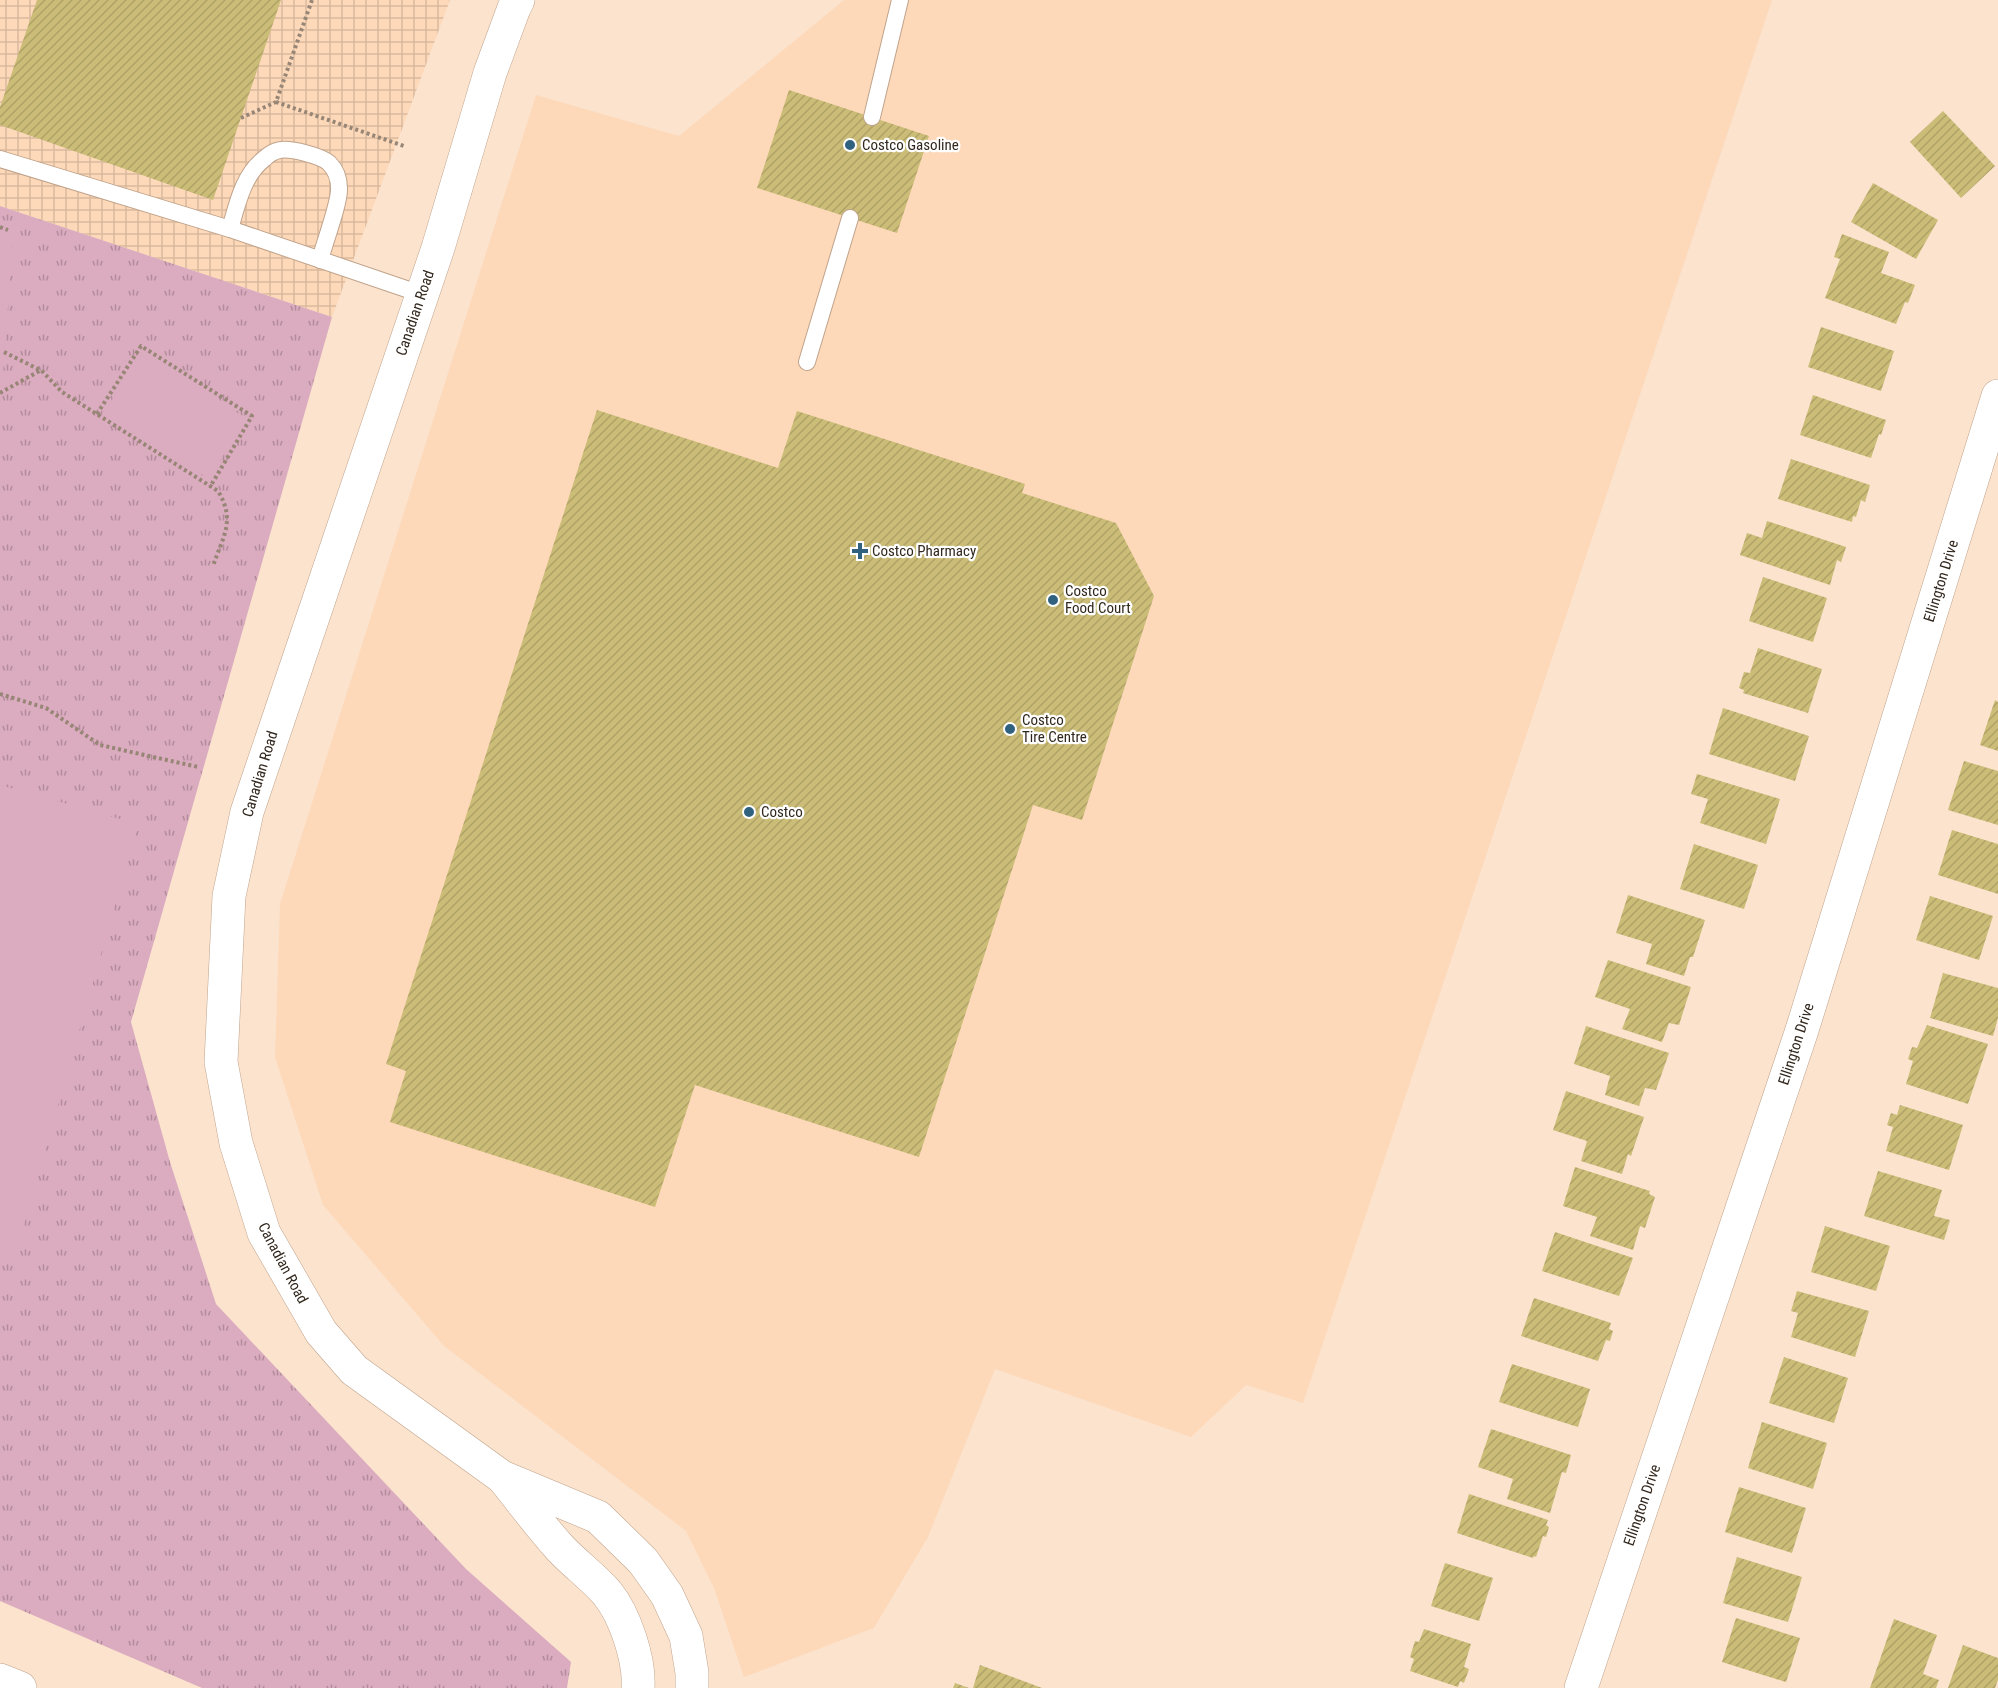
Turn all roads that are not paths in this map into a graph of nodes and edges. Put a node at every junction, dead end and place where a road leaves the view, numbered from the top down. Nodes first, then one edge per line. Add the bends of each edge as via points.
1 (519, 0) edge
2 (900, 0) edge
3 (872, 117) dead end
4 (0, 159) edge
5 (850, 218) dead end
6 (230, 229) junction
7 (320, 260) junction
8 (421, 294) junction
9 (807, 362) dead end
10 (1998, 396) edge
11 (502, 1477) junction
12 (0, 1680) edge
13 (1583, 1687) edge
14 (20, 1688) edge
15 (638, 1688) edge
16 (692, 1688) edge

1 - 8 street, Canadian Road via 490,73
2 - 3 lane
4 - 6 lane
5 - 9 lane
6 - 7 lane
6 - 7 lane via 243,189 263,159 282,150 317,157 337,173 339,190
7 - 8 lane
8 - 11 street, Canadian Road via 247,812 229,896 221,1062 236,1143 264,1233 321,1332 354,1370
10 - 13 street, Ellington Drive via 1802,1030
11 - 15 street, Canadian Road via 560,1549 608,1595 632,1645
11 - 16 street, Canadian Road via 598,1517 644,1561 667,1595 686,1636
12 - 14 street

